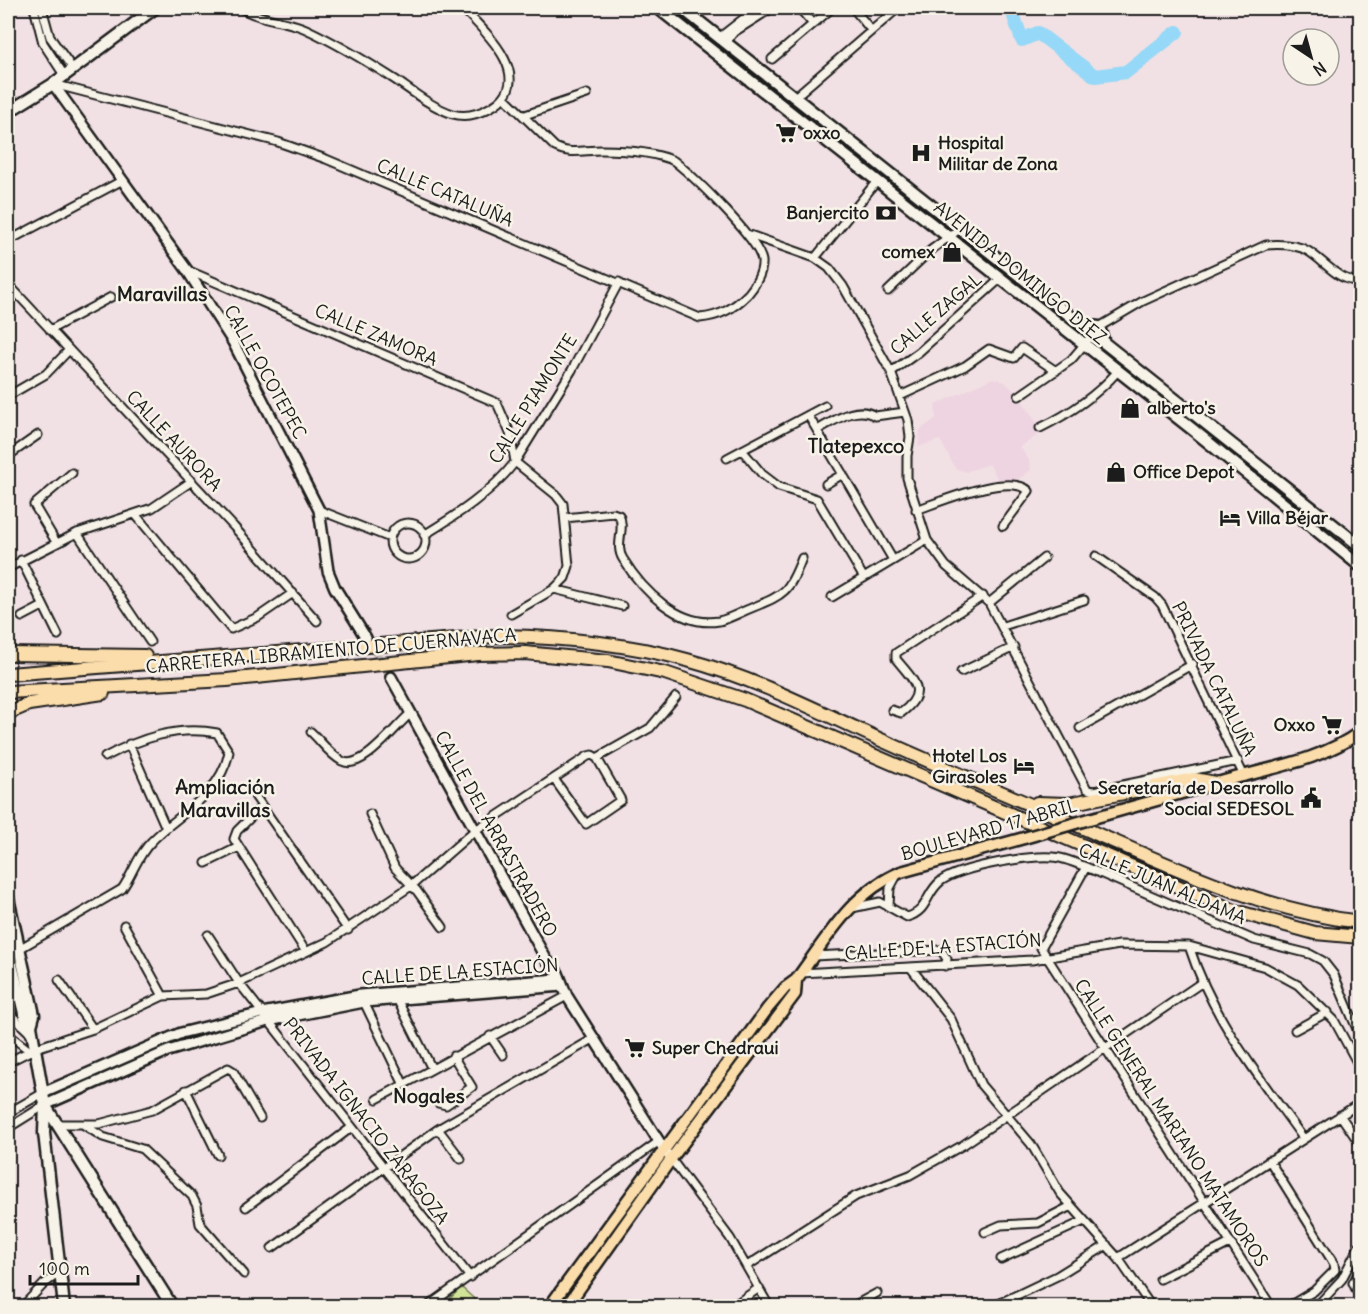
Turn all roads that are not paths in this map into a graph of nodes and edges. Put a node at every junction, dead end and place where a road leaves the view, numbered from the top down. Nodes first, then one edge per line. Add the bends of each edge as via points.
1 (35, 8) edge
2 (42, 8) edge
3 (155, 8) edge
4 (241, 8) edge
5 (462, 8) edge
6 (658, 8) edge
7 (682, 8) edge
8 (757, 8) edge
9 (772, 8) edge
10 (800, 8) edge
11 (832, 8) edge
12 (853, 8) edge
13 (898, 8) edge
14 (1356, 8) edge
15 (1360, 11) edge
16 (812, 23) junction
17 (871, 30) junction
18 (723, 39) junction
19 (772, 58) dead end
20 (68, 72) junction
21 (53, 84) junction
22 (587, 94) dead end
23 (796, 96) junction
24 (504, 97) junction
25 (8, 112) edge
26 (816, 113) junction
27 (525, 115) junction
28 (807, 125) junction
29 (123, 180) junction
30 (877, 181) junction
31 (961, 228) junction
32 (747, 234) junction
33 (950, 238) junction
34 (8, 241) edge
35 (815, 258) junction
36 (187, 270) junction
37 (1000, 279) junction
38 (1360, 281) edge
39 (619, 282) junction
40 (8, 284) edge
41 (888, 291) dead end
42 (111, 297) dead end
43 (50, 330) junction
44 (1095, 330) junction
45 (1084, 345) junction
46 (68, 351) junction
47 (1056, 370) junction
48 (891, 372) junction
49 (1117, 372) junction
50 (8, 396) edge
51 (900, 396) junction
52 (1019, 396) dead end
53 (825, 406) dead end
54 (905, 412) junction
55 (808, 415) junction
56 (1040, 428) dead end
57 (817, 430) junction
58 (38, 435) dead end
59 (742, 450) junction
60 (8, 456) edge
61 (727, 458) dead end
62 (515, 462) junction
63 (72, 473) dead end
64 (843, 474) junction
65 (192, 481) junction
66 (826, 484) dead end
67 (319, 510) junction
68 (916, 510) junction
69 (135, 514) junction
70 (565, 518) junction
71 (1004, 526) dead end
72 (77, 532) junction
73 (424, 536) junction
74 (390, 538) junction
75 (927, 540) junction
76 (56, 542) junction
77 (1360, 546) edge
78 (1096, 556) dead end
79 (802, 558) dead end
80 (1044, 558) dead end
81 (21, 560) junction
82 (893, 561) junction
83 (1360, 566) edge
84 (8, 568) edge
85 (864, 578) junction
86 (554, 589) junction
87 (293, 593) junction
88 (983, 596) junction
89 (832, 597) dead end
90 (1084, 600) dead end
91 (989, 603) junction
92 (43, 606) junction
93 (622, 606) dead end
94 (511, 614) dead end
95 (22, 617) dead end
96 (317, 621) dead end
97 (1003, 626) junction
98 (58, 635) dead end
99 (366, 638) tunnel mouth
100 (150, 642) dead end
101 (1014, 647) junction
102 (8, 654) edge
103 (212, 658) junction
104 (1192, 664) junction
105 (961, 672) dead end
106 (8, 674) edge
107 (391, 677) tunnel mouth
108 (172, 683) junction
109 (8, 693) edge
110 (676, 697) dead end
111 (892, 710) dead end
112 (8, 713) edge
113 (411, 713) junction
114 (1080, 728) dead end
115 (311, 732) dead end
116 (1360, 732) edge
117 (129, 744) junction
118 (105, 758) dead end
119 (597, 758) junction
120 (1238, 761) junction
121 (1244, 776) junction
122 (554, 779) junction
123 (1216, 783) junction
124 (255, 796) dead end
125 (1006, 796) junction
126 (262, 806) junction
127 (370, 814) dead end
128 (166, 828) junction
129 (474, 831) junction
130 (239, 847) junction
131 (206, 863) dead end
132 (1086, 867) junction
133 (901, 872) junction
134 (411, 886) junction
135 (8, 904) edge
136 (890, 906) junction
137 (847, 909) junction
138 (1359, 922) edge
139 (124, 926) dead end
140 (443, 927) dead end
141 (348, 930) junction
142 (208, 935) dead end
143 (1359, 937) edge
144 (1190, 946) junction
145 (19, 949) junction
146 (8, 950) edge
147 (306, 952) junction
148 (813, 956) junction
149 (1047, 956) junction
150 (945, 966) junction
151 (911, 968) junction
152 (798, 977) junction
153 (59, 980) dead end
154 (560, 982) junction
155 (239, 983) junction
156 (1201, 983) junction
157 (163, 996) junction
158 (395, 996) junction
159 (567, 996) junction
160 (363, 1002) junction
161 (8, 1012) edge
162 (1328, 1012) junction
163 (265, 1017) junction
164 (93, 1029) junction
165 (1295, 1030) dead end
166 (8, 1034) edge
167 (490, 1036) junction
168 (1360, 1037) edge
169 (593, 1039) junction
170 (33, 1041) junction
171 (1348, 1043) junction
172 (1104, 1047) junction
173 (503, 1055) dead end
174 (453, 1056) junction
175 (8, 1062) edge
176 (432, 1067) junction
177 (1360, 1068) edge
178 (81, 1077) junction
179 (403, 1083) junction
180 (84, 1087) junction
181 (186, 1090) junction
182 (43, 1093) junction
183 (377, 1099) dead end
184 (1360, 1102) edge
185 (438, 1103) dead end
186 (45, 1105) junction
187 (8, 1113) edge
188 (1340, 1115) junction
189 (1005, 1116) junction
190 (260, 1118) dead end
191 (58, 1124) junction
192 (84, 1125) junction
193 (352, 1127) junction
194 (8, 1128) edge
195 (438, 1129) junction
196 (1303, 1138) junction
197 (1360, 1144) edge
198 (660, 1146) junction
199 (218, 1155) dead end
200 (461, 1159) dead end
201 (670, 1159) junction
202 (1269, 1160) junction
203 (382, 1167) junction
204 (1204, 1202) junction
205 (1071, 1206) junction
206 (246, 1207) dead end
207 (1084, 1221) junction
208 (985, 1232) dead end
209 (1230, 1243) junction
210 (1360, 1244) edge
211 (1107, 1245) junction
212 (273, 1248) dead end
213 (1118, 1258) junction
214 (1001, 1259) dead end
215 (747, 1266) junction
216 (1360, 1270) edge
217 (59, 1273) junction
218 (244, 1274) dead end
219 (470, 1277) junction
220 (1160, 1279) dead end
221 (759, 1288) junction
222 (877, 1293) dead end
223 (1360, 1298) edge
224 (571, 1302) edge
225 (996, 1305) dead end
226 (23, 1306) edge
227 (64, 1306) edge
228 (172, 1306) edge
229 (428, 1306) edge
230 (550, 1306) edge
231 (581, 1306) edge
232 (733, 1306) edge
233 (769, 1306) edge
234 (853, 1306) edge
235 (1151, 1306) edge
236 (1271, 1306) edge
237 (1289, 1306) edge
238 (1317, 1306) edge

1 - 20 street via 43,43
2 - 20 street via 50,37
3 - 20 main road
4 - 24 street via 305,29 453,114 480,113
5 - 24 street via 510,68
6 - 28 main road, AVENIDA DOMINGO DIEZ
7 - 18 main road, AVENIDA DOMINGO DIEZ
8 - 18 street
9 - 18 street
10 - 16 street
11 - 16 street
12 - 17 street
13 - 17 street
14 - 15 street
16 - 19 street
17 - 23 street
18 - 23 main road, AVENIDA DOMINGO DIEZ
20 - 21 main road
21 - 25 main road
21 - 29 street, CALLE OCOTEPEC
21 - 39 street, CALLE CATALUÑA via 279,142
22 - 27 street
23 - 26 main road, AVENIDA DOMINGO DIEZ
24 - 27 street
26 - 28 main road
26 - 31 main road, AVENIDA DOMINGO DIEZ
27 - 32 street via 564,152 622,151 674,160
28 - 30 main road, AVENIDA DOMINGO DIEZ
29 - 34 street
29 - 36 street, CALLE OCOTEPEC
30 - 33 main road, AVENIDA DOMINGO DIEZ
30 - 35 street
31 - 33 street
31 - 44 main road, AVENIDA DOMINGO DIEZ via 1081,324
32 - 35 street
32 - 39 street, CALLE CATALUÑA via 759,252 760,274 751,290 723,314 700,318
33 - 37 main road, AVENIDA DOMINGO DIEZ
33 - 41 street via 931,250
35 - 48 street via 843,286
36 - 62 street, CALLE ZAMORA via 497,403 505,417
36 - 67 street, CALLE OCOTEPEC via 234,342
37 - 45 main road, AVENIDA DOMINGO DIEZ
37 - 48 street, CALLE ZAGAL
38 - 44 street via 1334,273 1307,250 1285,244 1266,245 1143,302
39 - 62 street, CALLE PIAMONTE via 572,370
40 - 43 street, CALLE AURORA
42 - 43 street
43 - 46 street, CALLE AURORA
44 - 45 street
44 - 77 main road, AVENIDA DOMINGO DIEZ via 1104,343
45 - 47 street
45 - 49 main road, AVENIDA DOMINGO DIEZ
46 - 50 street via 46,374
46 - 65 street, CALLE AURORA
47 - 51 street via 1022,348 1014,358 989,349 965,366
47 - 52 street
48 - 51 street
49 - 56 street via 1072,410
49 - 83 main road, AVENIDA DOMINGO DIEZ
51 - 54 street
53 - 55 street
54 - 57 street via 875,416 868,412 851,413
54 - 68 street via 910,437 907,478
55 - 57 street
55 - 59 street
57 - 64 street
58 - 60 street
59 - 61 street
59 - 85 street via 779,487 817,499
62 - 70 street via 556,495 563,504
62 - 73 street, CALLE PIAMONTE via 460,513
63 - 76 street via 34,505
64 - 66 street
64 - 82 street
65 - 69 street via 167,500
65 - 87 street, CALLE AURORA
67 - 74 street
67 - 99 street, CALLE OCOTEPEC via 328,571
68 - 71 street via 992,486 1022,486 1029,491
68 - 75 street
69 - 72 street
69 - 87 street via 231,629 258,617
70 - 79 street via 619,515 622,520 618,546 627,566 654,597 679,615 703,621 720,621 778,597 791,586
70 - 86 street via 569,566 566,578
72 - 76 street
72 - 100 street
73 - 74 street via 416,526 404,524
73 - 74 street via 420,554 409,559 396,555
75 - 82 street
75 - 88 street via 946,566
76 - 81 street
78 - 104 street, PRIVADA CATALUÑA via 1155,597
80 - 91 street
81 - 84 street
81 - 92 street
82 - 85 street
85 - 89 street
86 - 93 street
86 - 94 street
87 - 96 street, CALLE AURORA
88 - 91 street
88 - 111 street via 896,653 896,659 915,683 917,694 901,713
90 - 97 street
91 - 97 street
92 - 95 street
92 - 98 street
97 - 101 street
101 - 105 street
101 - 120 street via 1087,789 1095,791
102 - 103 highway
103 - 106 highway, CARRETERA LIBRAMIENTO DE CUERNAVACA
103 - 125 highway, CARRETERA LIBRAMIENTO DE CUERNAVACA via 495,636 641,650 755,683
104 - 114 street
104 - 120 street, PRIVADA CATALUÑA
107 - 113 street, CALLE DEL ARRASTRADERO
108 - 109 highway, CARRETERA LIBRAMIENTO DE CUERNAVACA
108 - 112 highway via 47,700
108 - 143 highway, CARRETERA LIBRAMIENTO DE CUERNAVACA via 478,654 554,655 640,667 745,700 1235,911 1315,933
110 - 119 street via 650,728
113 - 115 street via 356,763 337,759
113 - 129 street, CALLE DEL ARRASTRADERO
116 - 121 main road, BOULEVARD 17 ABRIL via 1336,747 1286,767
117 - 118 street
117 - 128 street
117 - 128 street via 173,732 208,731 225,742 229,752 217,780
119 - 122 street via 592,754
119 - 122 street via 621,800 589,824 582,822
120 - 121 street, PRIVADA CATALUÑA
121 - 123 main road, BOULEVARD 17 ABRIL
122 - 129 street
123 - 125 highway via 1194,779 1053,805
123 - 133 main road, BOULEVARD 17 ABRIL, bridge
124 - 126 street
125 - 138 highway, CARRETERA LIBRAMIENTO DE CUERNAVACA via 1239,894
126 - 130 street via 237,831 234,839
126 - 141 street
127 - 134 street via 395,868
128 - 145 street via 138,858 122,889
129 - 134 street
129 - 154 street, CALLE DEL ARRASTRADERO
130 - 131 street
130 - 147 street
132 - 136 street, CALLE JUAN ALDAMA via 1059,858 1039,857 970,870 938,883 920,912 912,916 900,915
132 - 149 street via 1043,943 1041,948
132 - 168 street, CALLE JUAN ALDAMA via 1254,940 1323,961 1334,975
133 - 136 street via 890,888
133 - 137 main road, BOULEVARD 17 ABRIL via 882,879
134 - 140 street
134 - 141 street
135 - 145 main road
136 - 137 street, CALLE JUAN ALDAMA via 871,902
137 - 148 main road, BOULEVARD 17 ABRIL
139 - 157 street
141 - 147 street
142 - 155 street, PRIVADA IGNACIO ZARAGOZA
144 - 149 street, CALLE DE LA ESTACIÓN via 1119,945
144 - 156 street
144 - 162 street, CALLE DE LA ESTACIÓN via 1265,967 1298,986
145 - 170 main road via 34,1015
146 - 170 main road
147 - 155 street
148 - 150 street via 941,950
148 - 152 main road, BOULEVARD 17 ABRIL
149 - 150 street, CALLE DE LA ESTACIÓN
149 - 172 street, CALLE GENERAL MARIANO MATAMOROS
150 - 151 street, CALLE DE LA ESTACIÓN
151 - 152 street, CALLE DE LA ESTACIÓN
151 - 189 street via 951,1019 981,1086
152 - 198 main road via 784,988
152 - 201 main road via 795,994
153 - 164 street
154 - 158 street, CALLE DE LA ESTACIÓN
154 - 159 street, CALLE DEL ARRASTRADERO
155 - 157 street via 206,994
155 - 163 street, PRIVADA IGNACIO ZARAGOZA
156 - 172 street
156 - 196 street via 1225,1029
157 - 164 street
158 - 160 street, CALLE DE LA ESTACIÓN
158 - 163 street, CALLE DE LA ESTACIÓN
158 - 176 street
159 - 167 street
159 - 169 street, CALLE DEL ARRASTRADERO
160 - 163 street, CALLE DE LA ESTACIÓN
160 - 179 street
161 - 170 street
162 - 165 street
162 - 171 street, CALLE DE LA ESTACIÓN
163 - 178 street, CALLE DE LA ESTACIÓN via 181,1034
163 - 180 street, CALLE DE LA ESTACIÓN via 168,1050
163 - 193 street, PRIVADA IGNACIO ZARAGOZA
164 - 170 street
166 - 170 street
167 - 173 street
167 - 174 street
168 - 171 street
169 - 195 street
169 - 198 street, CALLE DEL ARRASTRADERO
170 - 175 street
170 - 182 main road
171 - 177 street, CALLE DE LA ESTACIÓN
172 - 189 street
172 - 204 street, CALLE GENERAL MARIANO MATAMOROS
174 - 176 street
174 - 185 street via 472,1087 446,1105
176 - 179 street
178 - 180 street
178 - 182 street, CALLE DE LA ESTACIÓN
179 - 183 street
180 - 186 street, CALLE DE LA ESTACIÓN
181 - 190 street via 231,1069
181 - 192 street via 152,1110
181 - 199 street
182 - 186 main road
182 - 187 street, CALLE DE LA ESTACIÓN
184 - 188 street
186 - 191 main road
186 - 194 street, CALLE DE LA ESTACIÓN
186 - 217 main road via 44,1133
188 - 196 street
188 - 197 street
189 - 205 street via 1031,1144
189 - 215 street via 910,1175 856,1196
191 - 192 street
191 - 228 main road
192 - 218 street via 103,1137 142,1149 192,1196 200,1224
193 - 203 street, PRIVADA IGNACIO ZARAGOZA
193 - 206 street
195 - 200 street
195 - 203 street
196 - 202 street
198 - 201 street, CALLE DEL ARRASTRADERO
198 - 219 street
198 - 230 main road
201 - 215 street, CALLE DEL ARRASTRADERO via 709,1208
201 - 224 main road
202 - 204 street
202 - 237 street via 1335,1270 1314,1291
203 - 212 street
203 - 219 street, PRIVADA IGNACIO ZARAGOZA
204 - 209 street, CALLE GENERAL MARIANO MATAMOROS
204 - 213 street
205 - 207 street
205 - 208 street via 1038,1223 1001,1225
207 - 211 street
207 - 214 street
209 - 220 street
209 - 236 street, CALLE GENERAL MARIANO MATAMOROS
210 - 238 street via 1342,1279
211 - 213 street
211 - 225 street via 1057,1276
213 - 235 street
215 - 221 street, CALLE DEL ARRASTRADERO
216 - 223 street via 1353,1283
217 - 226 street
217 - 227 main road
219 - 229 street
221 - 232 street
221 - 233 street, CALLE DEL ARRASTRADERO
222 - 234 street
224 - 231 street

